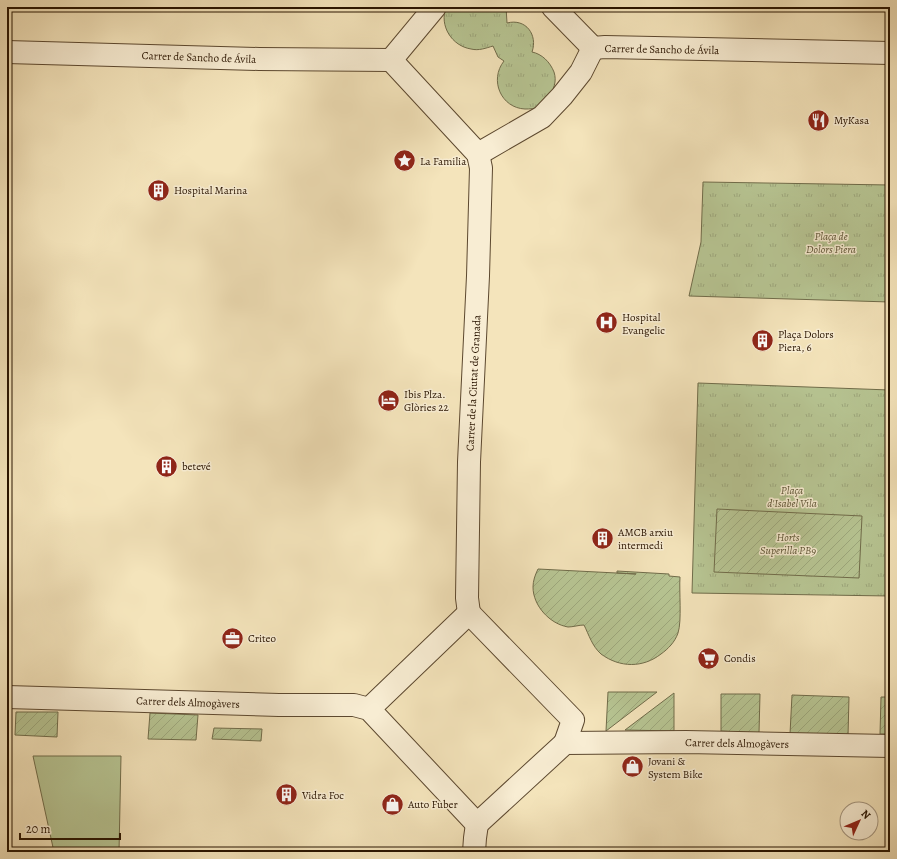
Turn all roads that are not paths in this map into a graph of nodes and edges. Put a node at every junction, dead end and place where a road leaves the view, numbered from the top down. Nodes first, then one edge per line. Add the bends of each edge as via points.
1 (435, 7) edge
2 (553, 7) edge
3 (593, 48) junction
4 (7, 52) edge
5 (890, 53) edge
6 (391, 60) junction
7 (478, 154) junction
8 (468, 613) junction
9 (7, 696) edge
10 (369, 709) junction
11 (575, 743) junction
12 (890, 746) edge
13 (477, 824) junction
14 (474, 852) edge

1 - 6 street
2 - 3 street
3 - 5 street, Carrer de Sancho de Ávila
3 - 7 street, Carrer de Sancho de Ávila via 581,72 542,116
4 - 6 street, Carrer de Sancho de Ávila
6 - 7 street
7 - 8 street, Carrer de la Ciutat de Granada via 481,168 469,462
8 - 10 street
8 - 11 street via 573,720
9 - 10 street, Carrer dels Almogàvers via 354,705
10 - 13 street
11 - 12 street, Carrer dels Almogàvers via 686,742
11 - 13 street
13 - 14 street

